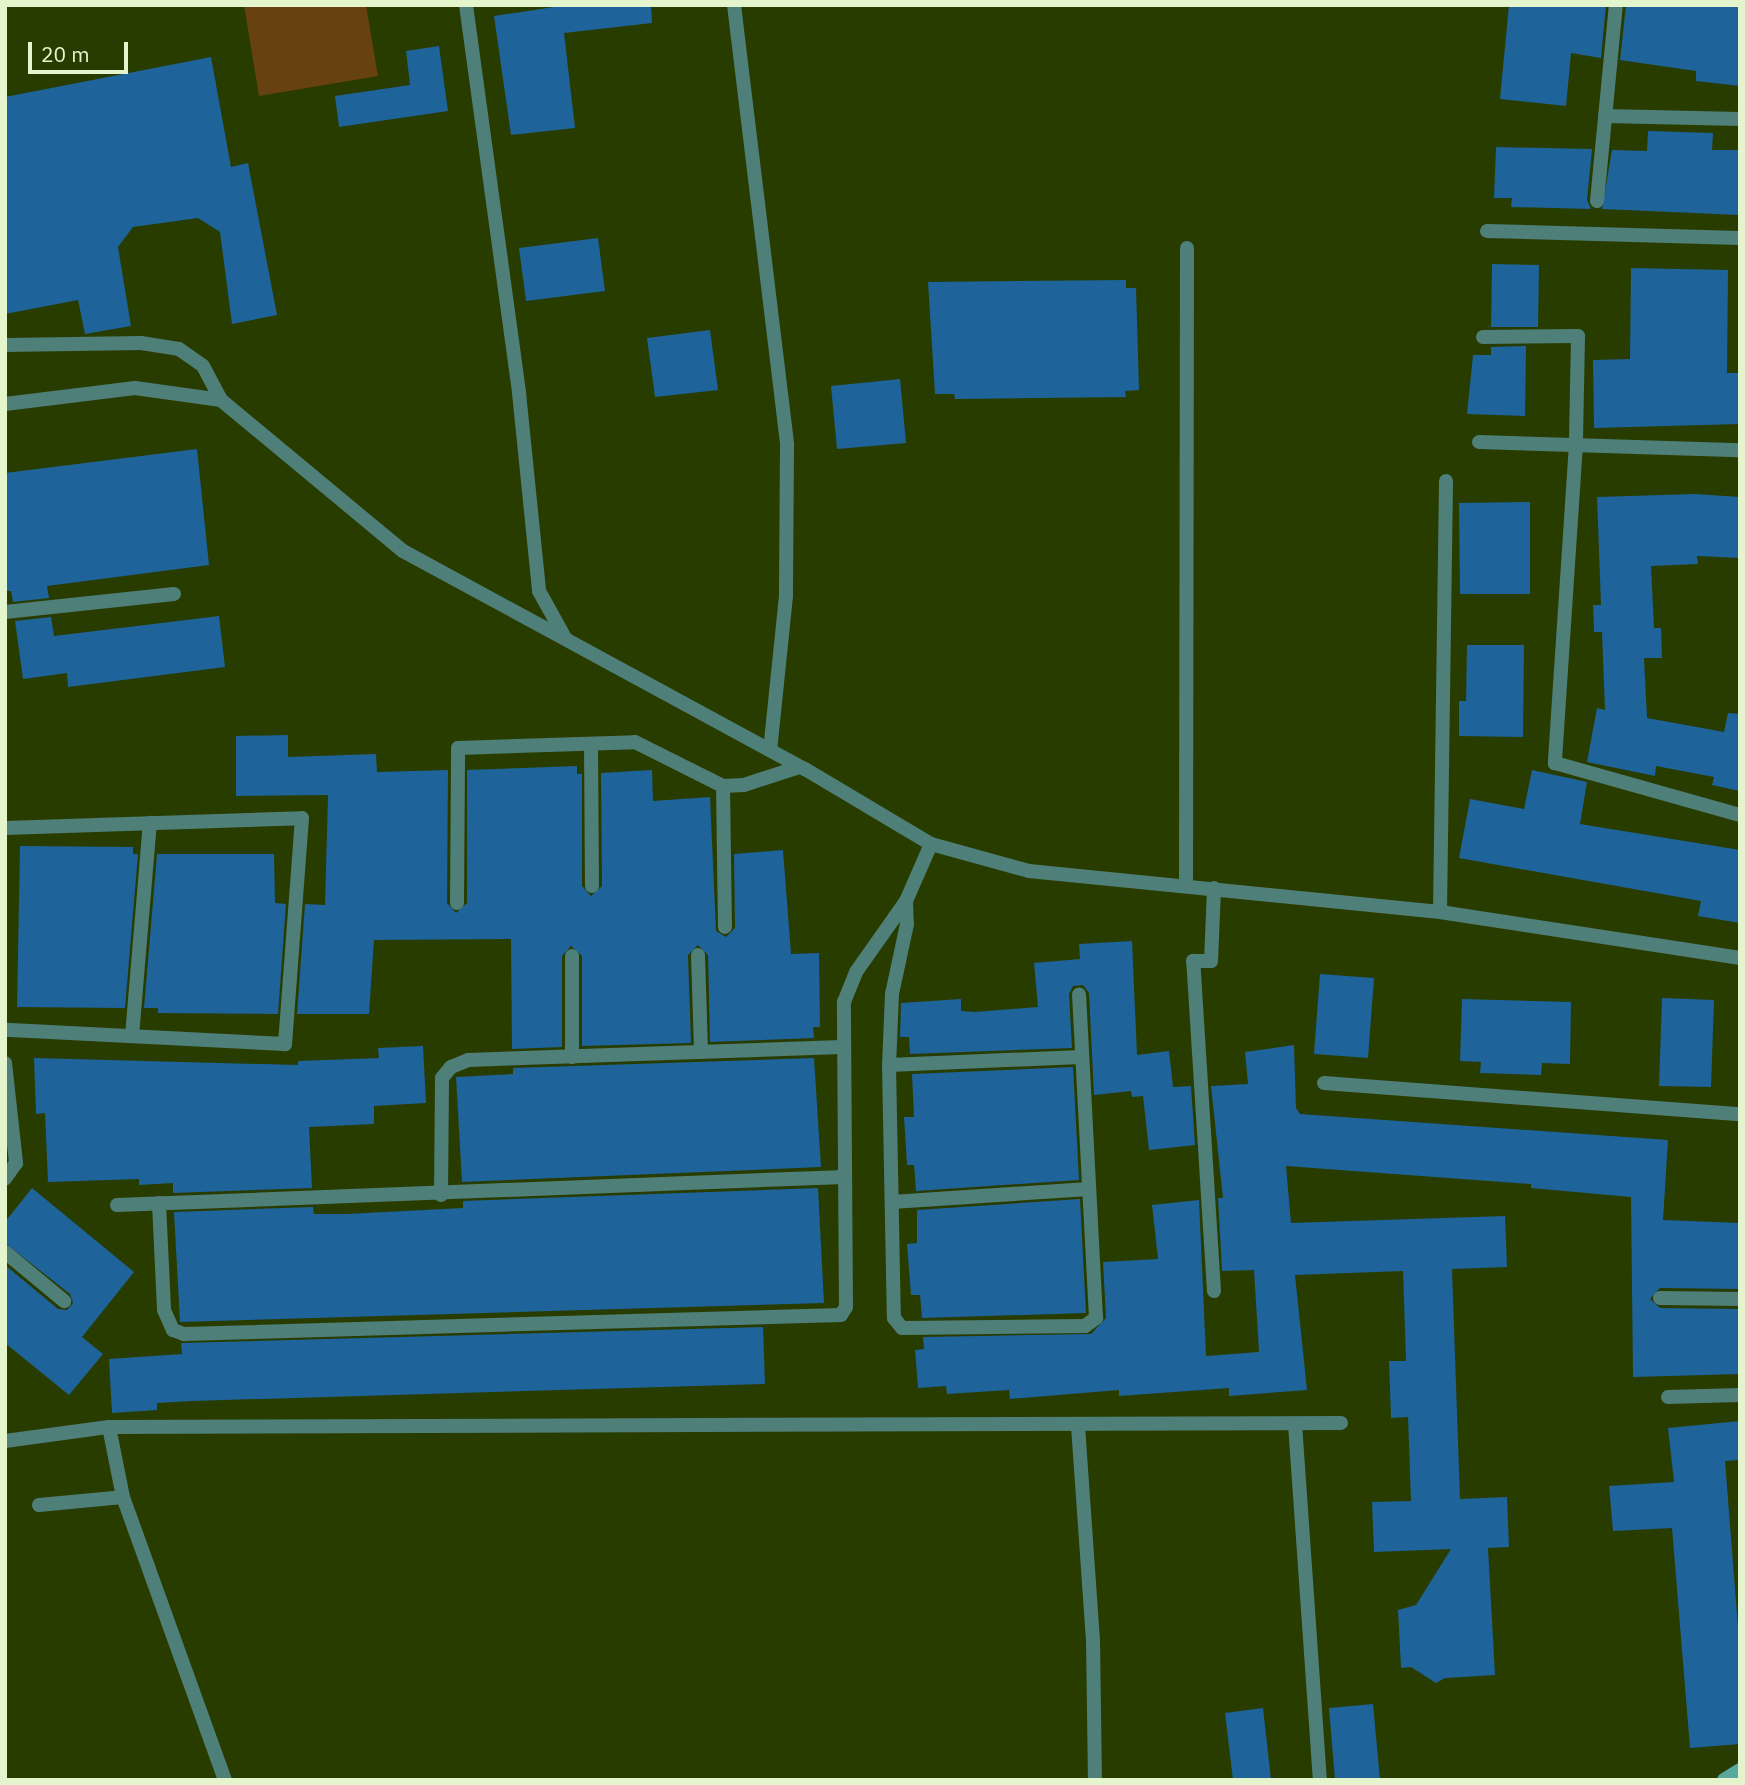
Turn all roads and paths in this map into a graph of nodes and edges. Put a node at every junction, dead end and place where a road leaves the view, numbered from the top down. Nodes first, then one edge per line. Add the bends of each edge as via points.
1 (466, 5) edge
2 (734, 5) edge
3 (1615, 5) edge
4 (1605, 116) junction
5 (1740, 119) edge
6 (1597, 201) dead end
7 (1487, 231) dead end
8 (1740, 238) edge
9 (1187, 248) dead end
10 (1483, 337) dead end
11 (5, 345) edge
12 (221, 400) junction
13 (5, 404) edge
14 (1479, 442) dead end
15 (1576, 444) junction
16 (1740, 450) edge
17 (1446, 481) dead end
18 (174, 594) dead end
19 (5, 612) edge
20 (566, 640) junction
21 (590, 744) junction
22 (769, 750) junction
23 (799, 766) junction
24 (723, 786) junction
25 (1740, 815) edge
26 (150, 823) junction
27 (5, 828) edge
28 (932, 844) junction
29 (1186, 885) junction
30 (592, 886) dead end
31 (1214, 888) junction
32 (906, 901) junction
33 (457, 902) dead end
34 (1440, 912) junction
35 (726, 927) dead end
36 (698, 955) dead end
37 (572, 956) dead end
38 (1740, 958) edge
39 (1079, 994) dead end
40 (5, 1030) edge
41 (132, 1036) junction
42 (842, 1047) junction
43 (701, 1052) junction
44 (572, 1057) junction
45 (1081, 1058) junction
46 (5, 1063) edge
47 (889, 1065) junction
48 (1324, 1083) dead end
49 (1740, 1114) edge
50 (844, 1177) junction
51 (5, 1179) edge
52 (1089, 1189) junction
53 (441, 1195) junction
54 (892, 1202) junction
55 (159, 1203) junction
56 (117, 1205) dead end
57 (5, 1252) edge
58 (1214, 1291) dead end
59 (1660, 1298) dead end
60 (1740, 1299) edge
61 (64, 1301) dead end
62 (1740, 1395) edge
63 (1668, 1397) dead end
64 (1341, 1423) dead end
65 (1296, 1424) junction
66 (1078, 1426) junction
67 (109, 1427) junction
68 (5, 1441) edge
69 (123, 1497) junction
70 (39, 1505) dead end
71 (1740, 1770) edge
72 (225, 1780) edge
73 (1095, 1780) edge
74 (1320, 1780) edge
75 (1724, 1780) edge

1 - 20 street via 519,393 539,591
2 - 22 street via 787,445 786,596
3 - 4 street
4 - 5 street
4 - 6 street
7 - 8 street
9 - 29 street
10 - 15 street via 1578,336
11 - 12 street via 141,343 179,349 203,366
12 - 13 street via 135,388
12 - 20 street via 403,551
14 - 15 street
15 - 16 street
15 - 25 street via 1555,763
17 - 34 street
18 - 19 street
20 - 22 street
21 - 24 street via 635,742
21 - 30 street
21 - 33 street via 458,748
22 - 23 street
23 - 24 street via 744,785
23 - 28 street
24 - 35 street
26 - 27 street
26 - 41 street
26 - 41 street via 302,818 285,1044
28 - 29 street via 1029,871
28 - 32 street
29 - 31 street
31 - 34 street
31 - 58 street via 1211,961 1193,961
32 - 42 street via 849,986
32 - 47 street via 907,924 892,994
34 - 38 street
36 - 43 street
37 - 44 street
39 - 45 street
40 - 41 street
42 - 43 street
42 - 50 street
43 - 44 street
44 - 53 street via 468,1060 451,1067 439,1097
45 - 47 street
45 - 52 street
46 - 51 street via 16,1163
47 - 54 street
48 - 49 street
50 - 53 street
50 - 55 street via 845,1307 836,1316 184,1334 173,1330 164,1310
52 - 54 street
52 - 54 street via 1096,1318 1085,1326 902,1328 894,1318
53 - 55 street
55 - 56 street
57 - 61 street
59 - 60 street
62 - 63 street
64 - 65 street
65 - 66 street
65 - 74 street
66 - 67 street
66 - 73 street via 1093,1640
67 - 68 street
67 - 69 street
69 - 70 street
69 - 72 street
71 - 75 street

